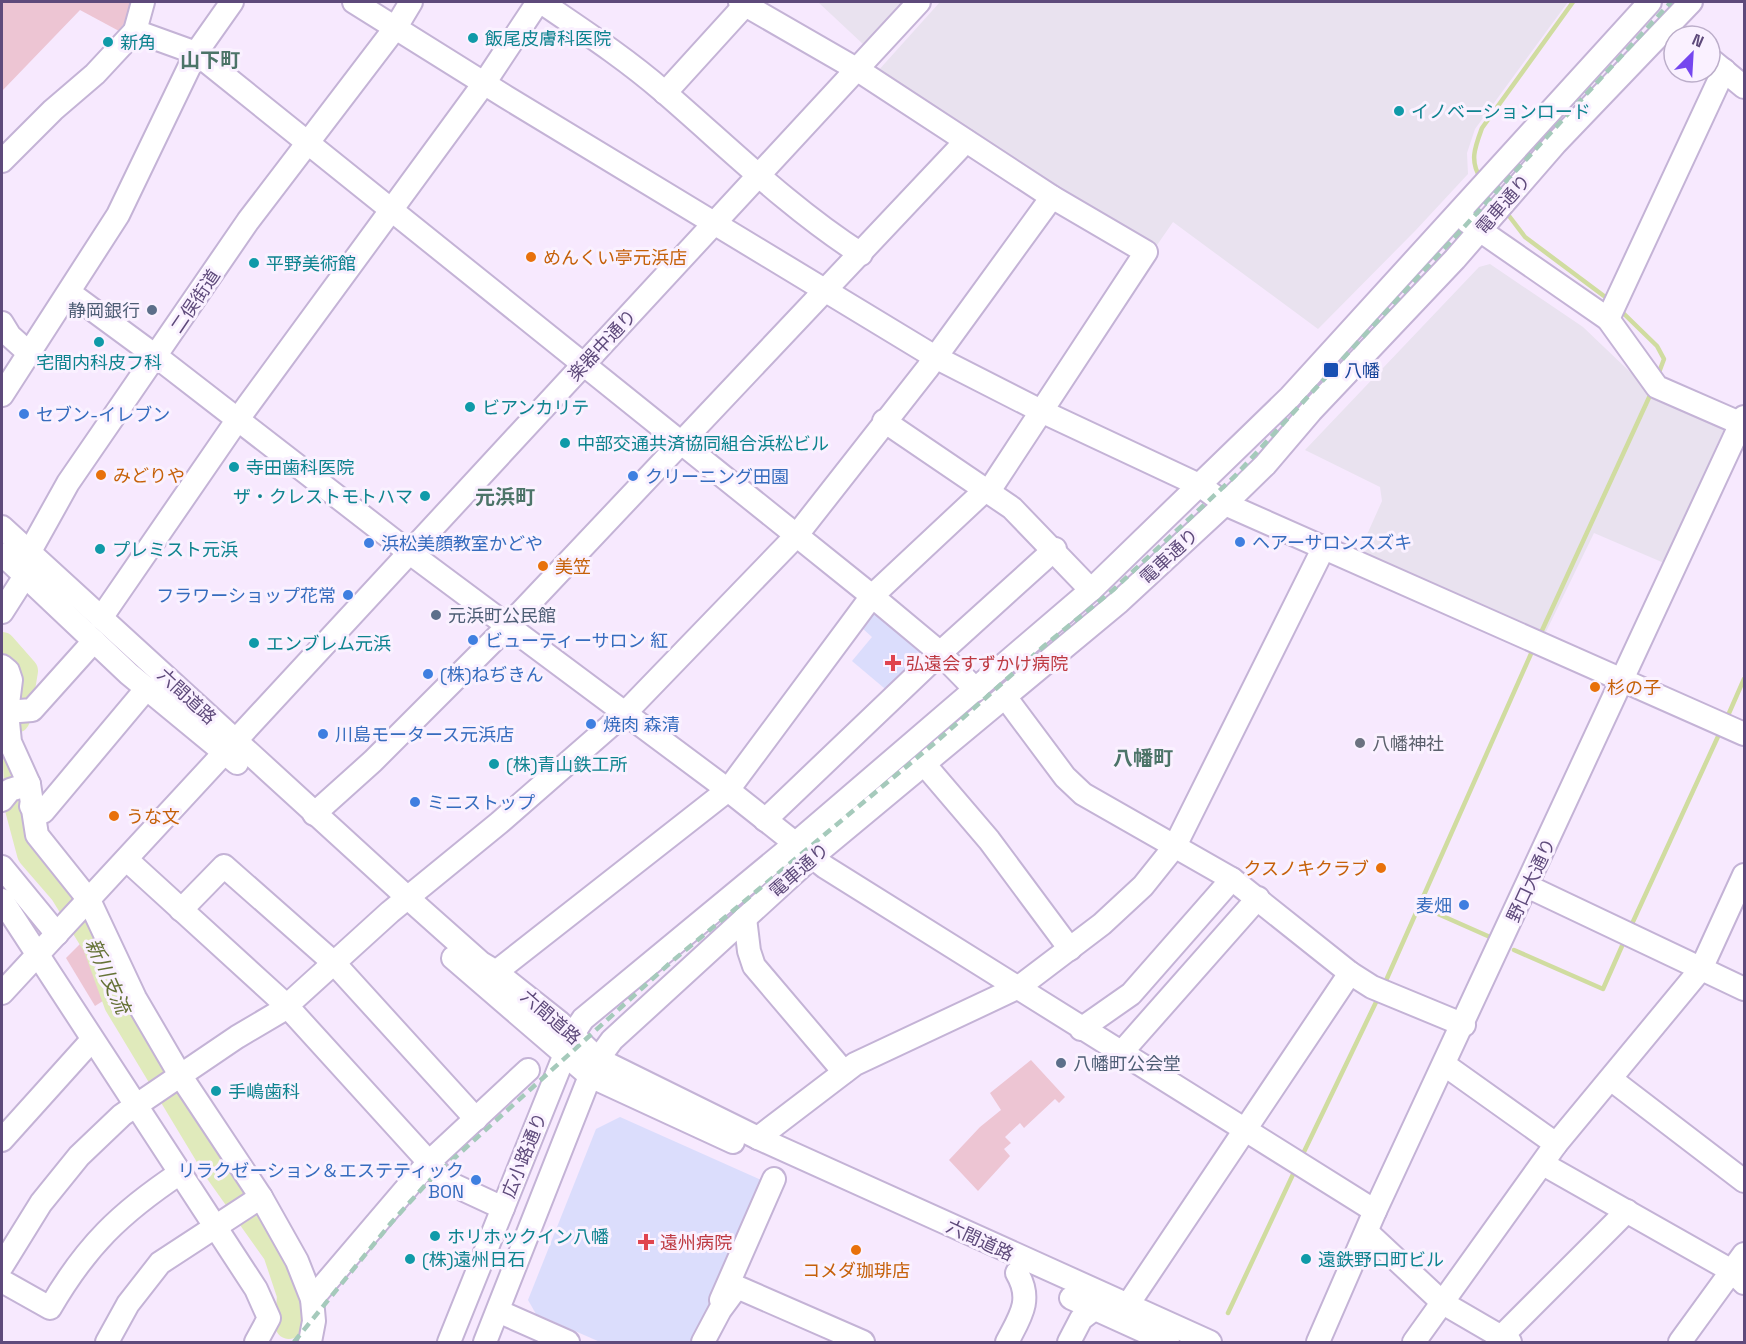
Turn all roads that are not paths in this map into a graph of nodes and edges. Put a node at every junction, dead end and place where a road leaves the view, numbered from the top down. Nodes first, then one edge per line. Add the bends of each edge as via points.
1 (143, 2) edge
2 (232, 2) edge
3 (354, 2) edge
4 (411, 2) edge
5 (539, 2) edge
6 (919, 2) edge
7 (1691, 2) edge
8 (743, 3) edge
9 (1644, 4) edge
10 (1666, 24) edge
11 (1678, 24) edge
12 (396, 27) junction
13 (135, 31) junction
14 (1662, 42) edge
15 (196, 53) junction
16 (1722, 68) edge
17 (858, 70) junction
18 (484, 82) junction
19 (1708, 84) edge
20 (1744, 87) edge
21 (665, 93) junction
22 (966, 141) junction
23 (308, 144) junction
24 (2, 161) edge
25 (760, 176) junction
26 (1052, 197) junction
27 (391, 210) junction
28 (1457, 214) junction
29 (716, 224) junction
30 (1479, 231) junction
31 (861, 254) junction
32 (826, 292) junction
33 (70, 293) junction
34 (1608, 319) junction
35 (2, 323) edge
36 (30, 354) junction
37 (157, 357) junction
38 (935, 357) junction
39 (584, 364) junction
40 (2, 395) edge
41 (1041, 411) junction
42 (238, 419) junction
43 (884, 421) junction
44 (1743, 422) edge
45 (682, 443) junction
46 (1201, 486) junction
47 (989, 491) junction
48 (1225, 504) junction
49 (2, 527) edge
50 (795, 536) junction
51 (1055, 549) junction
52 (1323, 549) junction
53 (29, 553) junction
54 (410, 553) junction
55 (2, 554) edge
56 (26, 576) junction
57 (1091, 591) junction
58 (872, 596) junction
59 (2, 612) edge
60 (101, 618) junction
61 (509, 625) junction
62 (94, 641) junction
63 (940, 653) junction
64 (2, 666) edge
65 (1623, 680) junction
66 (147, 688) junction
67 (976, 690) junction
68 (1006, 698) junction
69 (8, 712) junction
70 (624, 713) junction
71 (1744, 735) edge
72 (231, 747) junction
73 (925, 765) junction
74 (728, 790) junction
75 (19, 793) edge
76 (314, 814) junction
77 (765, 819) junction
78 (1175, 846) junction
79 (804, 850) junction
80 (127, 860) junction
81 (2, 867) edge
82 (1744, 875) edge
83 (1232, 879) junction
84 (1528, 887) junction
85 (1258, 898) junction
86 (2, 900) edge
87 (89, 900) junction
88 (402, 903) junction
89 (181, 910) junction
90 (745, 918) junction
91 (62, 928) junction
92 (1070, 949) junction
93 (38, 955) junction
94 (334, 963) junction
95 (1701, 969) junction
96 (496, 972) junction
97 (1350, 973) junction
98 (1018, 987) junction
99 (1744, 988) edge
100 (2, 993) edge
101 (286, 1005) junction
102 (1464, 1025) junction
103 (1081, 1029) junction
104 (573, 1034) junction
105 (92, 1040) junction
106 (1121, 1053) junction
107 (564, 1056) junction
108 (1446, 1065) junction
109 (594, 1068) junction
110 (528, 1070) dead end
111 (844, 1072) junction
112 (180, 1075) junction
113 (1612, 1080) junction
114 (135, 1106) junction
115 (476, 1119) junction
116 (1243, 1130) junction
117 (758, 1138) junction
118 (2, 1140) edge
119 (1556, 1144) junction
120 (429, 1163) junction
121 (1543, 1164) junction
122 (180, 1173) junction
123 (774, 1179) dead end
124 (1744, 1181) edge
125 (261, 1197) junction
126 (503, 1208) junction
127 (1376, 1211) junction
128 (1628, 1211) junction
129 (218, 1227) junction
130 (1368, 1233) junction
131 (2, 1266) edge
132 (1740, 1269) edge
133 (1017, 1273) junction
134 (2, 1281) edge
135 (312, 1299) junction
136 (1443, 1304) junction
137 (1127, 1306) junction
138 (1095, 1309) junction
139 (720, 1310) junction
140 (498, 1311) junction
141 (1505, 1340) edge
142 (107, 1342) edge
143 (256, 1342) edge
144 (310, 1342) edge
145 (449, 1342) edge
146 (485, 1342) edge
147 (568, 1342) edge
148 (703, 1342) edge
149 (863, 1342) edge
150 (1007, 1342) edge
151 (1069, 1342) edge
152 (1168, 1342) edge
153 (1210, 1342) edge
154 (1318, 1342) edge
155 (1414, 1342) edge
156 (1680, 1342) edge

1 - 13 street
2 - 15 street
3 - 12 street
4 - 12 street, 二俣街道
5 - 18 street
5 - 21 street
6 - 17 street, 楽器中通り
7 - 11 street, 電車通り
8 - 17 street
8 - 21 street
9 - 10 street
9 - 28 street, 電車通り
12 - 18 street
12 - 23 street, 二俣街道
13 - 15 street
13 - 24 street via 96,74
14 - 30 street, 電車通り via 1555,144
15 - 23 street
15 - 33 street via 118,215
16 - 20 street
17 - 22 street
17 - 25 street, 楽器中通り
18 - 27 street
18 - 29 street
19 - 34 street
21 - 25 street
22 - 26 street
22 - 31 street
23 - 27 street
23 - 37 street, 二俣街道 via 248,221
25 - 29 street, 楽器中通り
25 - 31 street
26 - 38 street
26 - 41 street via 1146,252
27 - 39 street
27 - 42 street
28 - 30 street
28 - 46 street, 電車通り via 1290,396
29 - 32 street
29 - 39 street, 楽器中通り
30 - 34 street
30 - 48 street, 電車通り
31 - 32 street
32 - 38 street
32 - 45 street
33 - 36 street
33 - 37 street
34 - 44 street via 1657,387
35 - 36 street
36 - 40 street
37 - 42 street
37 - 53 street, 二俣街道 via 68,483
38 - 41 street
38 - 43 street
39 - 45 street
39 - 54 street, 楽器中通り
41 - 46 street
41 - 47 street
42 - 54 street
42 - 60 street
43 - 47 street
43 - 50 street
44 - 65 street, 野口大通り
45 - 50 street
45 - 61 street
46 - 48 street
46 - 57 street, 電車通り
47 - 51 street
47 - 58 street via 980,495
48 - 52 street
48 - 68 street, 電車通り via 1119,602
49 - 53 street, 六間道路
50 - 58 street
50 - 70 street
51 - 57 street
51 - 63 street
52 - 65 street
52 - 78 street
53 - 56 street, 二俣街道
53 - 60 street, 六間道路
54 - 61 street
54 - 72 street, 楽器中通り
55 - 56 street, 六間道路
56 - 59 street, 二俣街道
56 - 62 street, 六間道路
57 - 67 street, 電車通り
58 - 63 street
58 - 74 street
60 - 72 street, 六間道路
61 - 70 street
61 - 76 street via 373,761
62 - 66 street, 六間道路
62 - 69 street via 32,710
63 - 67 street
63 - 77 street
64 - 69 street via 11,680
65 - 71 street
65 - 84 street, 野口大通り
66 - 72 street, 六間道路
66 - 75 street via 43,812
67 - 79 street, 電車通り
68 - 73 street, 電車通り
68 - 78 street via 1065,777 1083,794
69 - 75 street
70 - 74 street
70 - 88 street via 499,824
72 - 76 street, 六間道路
72 - 80 street, 楽器中通り
72 - 88 street, 六間道路
73 - 79 street, 電車通り
73 - 92 street via 989,840
74 - 77 street
74 - 96 street
75 - 87 street via 37,835
76 - 88 street, 六間道路
77 - 79 street
78 - 83 street
78 - 92 street via 1143,886
79 - 90 street, 電車通り
79 - 98 street
79 - 104 street, 電車通り via 583,1019
80 - 87 street, 楽器中通り
80 - 89 street
81 - 91 street
82 - 95 street
83 - 85 street
83 - 103 street via 1131,994
84 - 95 street
84 - 102 street, 野口大通り
85 - 97 street
85 - 106 street
86 - 93 street
87 - 91 street, 楽器中通り
87 - 112 street via 135,998
88 - 94 street
88 - 96 street, 六間道路
88 - 107 street, 六間道路
89 - 94 street via 224,866
89 - 101 street
90 - 109 street, 電車通り via 612,1040
90 - 111 street via 754,966
91 - 93 street, 楽器中通り
92 - 98 street
93 - 100 street, 楽器中通り
93 - 105 street
94 - 101 street
94 - 115 street
95 - 99 street
95 - 113 street
96 - 104 street, 六間道路
97 - 102 street
97 - 116 street
98 - 103 street
98 - 111 street
101 - 112 street
101 - 120 street
102 - 108 street, 野口大通り
103 - 106 street
104 - 107 street, 広小路通り
104 - 109 street, 六間道路
105 - 114 street
105 - 118 street
106 - 116 street
107 - 109 street, 六間道路
107 - 126 street, 広小路通り
108 - 119 street
108 - 127 street, 野口大通り
109 - 117 street, 六間道路
109 - 133 street, 六間道路
109 - 140 street, 広小路通り
110 - 115 street
111 - 117 street
112 - 114 street
112 - 125 street
113 - 119 street
113 - 124 street
114 - 122 street
114 - 131 street via 79,1156 41,1203
115 - 120 street
116 - 127 street
116 - 137 street
117 - 137 street, 六間道路
119 - 121 street
120 - 126 street via 447,1182
120 - 135 street
121 - 128 street
121 - 136 street
122 - 129 street
122 - 134 street via 137,1202 94,1243 50,1308
123 - 139 street via 721,1299
125 - 129 street
125 - 135 street via 297,1261
126 - 145 street, 広小路通り
127 - 130 street, 野口大通り
128 - 132 street
128 - 141 street
129 - 142 street via 159,1263
129 - 143 street via 269,1318
130 - 136 street
130 - 154 street, 野口大通り
132 - 156 street
133 - 138 street, 六間道路
133 - 150 street via 1026,1298
135 - 144 street via 315,1321
136 - 141 street
136 - 155 street
137 - 153 street, 六間道路
138 - 151 street via 1081,1319
138 - 152 street, 六間道路
139 - 148 street
139 - 149 street via 737,1287
140 - 146 street, 広小路通り
140 - 147 street

